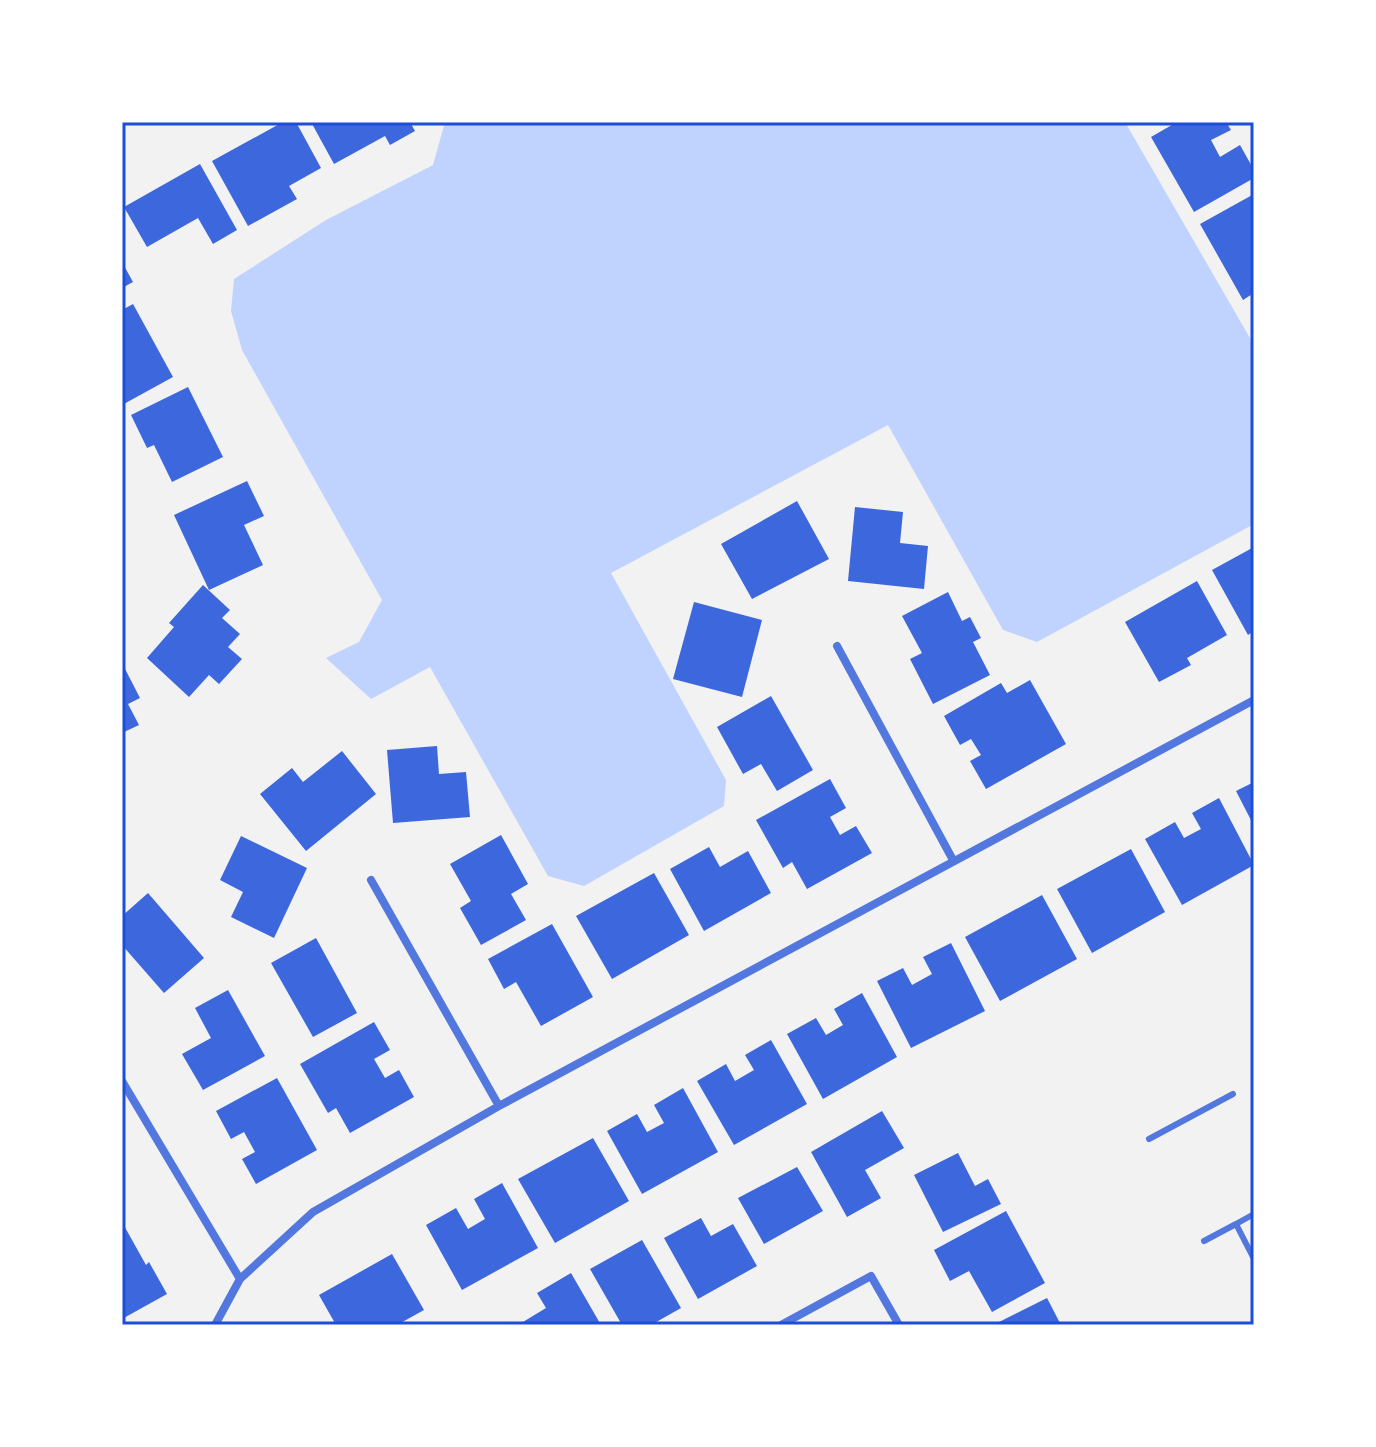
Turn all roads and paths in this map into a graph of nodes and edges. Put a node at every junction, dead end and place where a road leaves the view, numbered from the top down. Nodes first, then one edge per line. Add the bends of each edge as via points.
1 (837, 646) dead end
2 (1254, 700) edge
3 (953, 860) junction
4 (371, 880) dead end
5 (122, 1081) edge
6 (1233, 1094) dead end
7 (499, 1106) junction
8 (1149, 1139) dead end
9 (1254, 1214) edge
10 (1236, 1224) junction
11 (1204, 1241) dead end
12 (1254, 1259) edge
13 (240, 1279) junction
14 (215, 1325) edge
15 (781, 1325) edge
16 (899, 1325) edge

1 - 3 street
2 - 3 street
3 - 7 street
4 - 7 street
5 - 13 street
6 - 8 lane
7 - 13 street via 313,1212
9 - 10 lane
10 - 11 lane
10 - 12 lane
13 - 14 street
15 - 16 street via 871,1276

